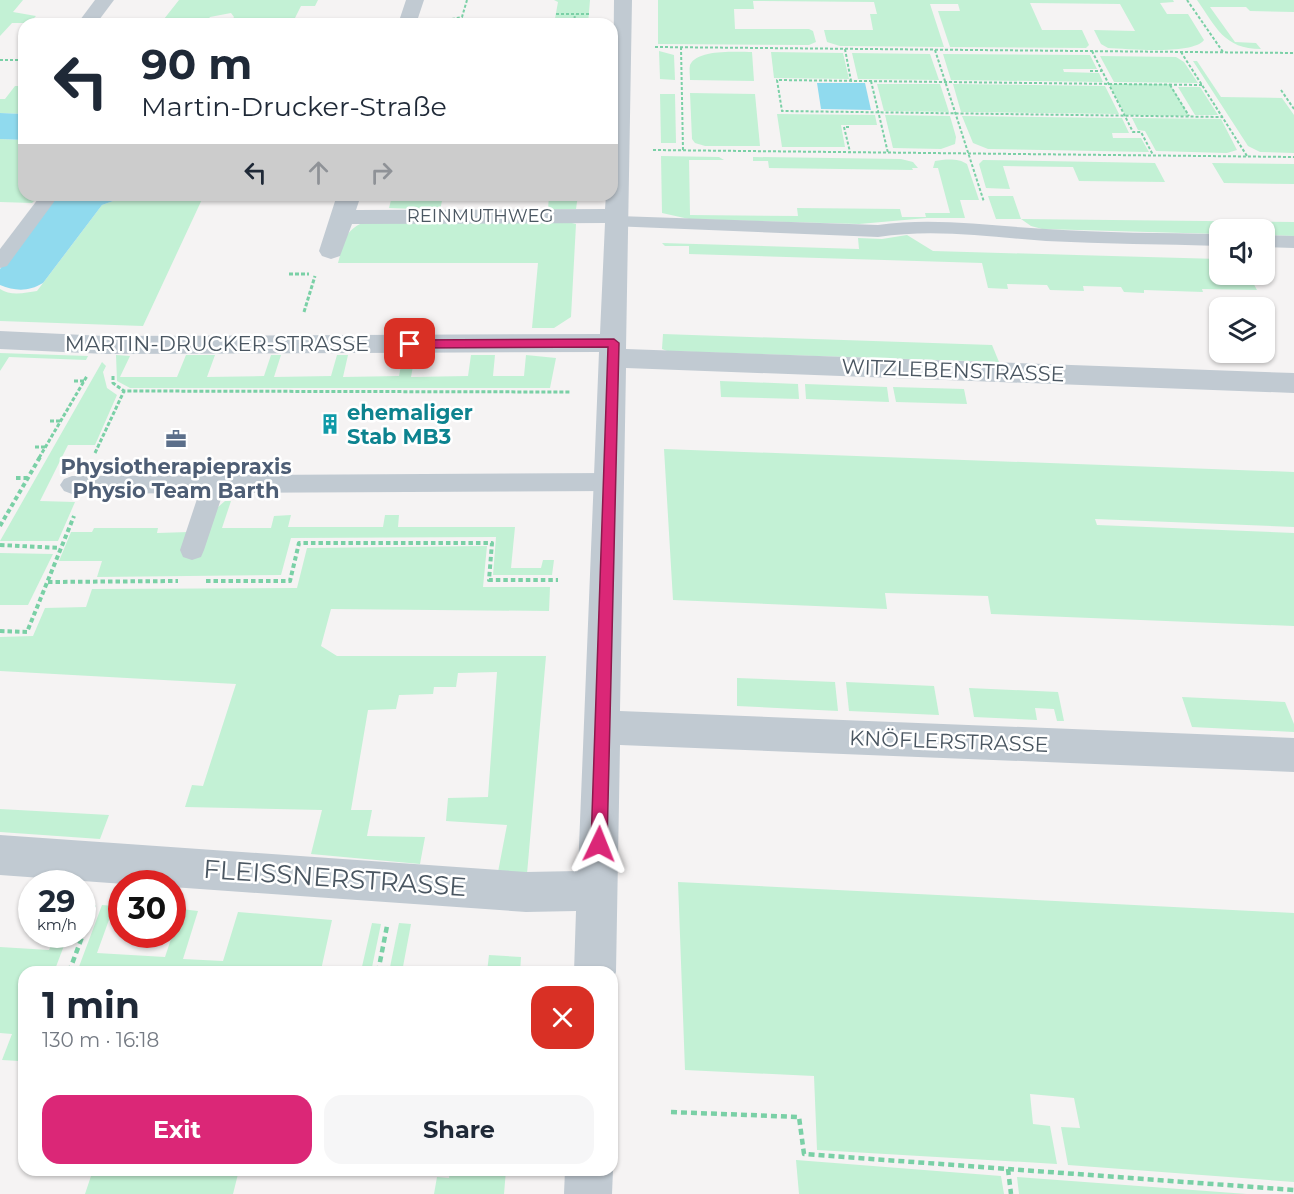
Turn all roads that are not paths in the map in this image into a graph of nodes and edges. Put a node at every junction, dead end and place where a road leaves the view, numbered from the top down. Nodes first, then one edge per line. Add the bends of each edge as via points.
1 (105, 0) edge
2 (415, 0) edge
3 (623, 0) edge
4 (91, 18) edge
5 (409, 18) edge
6 (618, 184) edge
7 (46, 201) edge
8 (618, 201) edge
9 (346, 206) edge
10 (617, 219) junction
11 (1209, 240) edge
12 (1275, 241) edge
13 (1294, 242) edge
14 (331, 251) dead end
15 (0, 262) edge
16 (0, 340) edge
17 (613, 351) junction
18 (1294, 383) edge
19 (610, 482) junction
20 (80, 485) road end
21 (214, 485) junction
22 (192, 550) dead end
23 (603, 727) junction
24 (1294, 755) edge
25 (0, 855) edge
26 (598, 891) junction
27 (595, 966) edge
28 (589, 1176) edge
29 (588, 1194) edge

1 - 4 street
2 - 5 street
3 - 6 street
7 - 15 lane
8 - 10 street
9 - 10 street, REINMUTHWEG
9 - 14 street, REINMUTHWEG
10 - 11 lane via 878,231 904,227 992,229 1045,235
10 - 17 street
12 - 13 lane
16 - 17 street, MARTIN-DRUCKER-STRASSE via 105,345 294,344
17 - 18 street, WITZLEBENSTRASSE
17 - 19 street
19 - 21 lane
19 - 23 street
20 - 21 lane
21 - 22 lane
23 - 24 street, KNÖFLERSTRASSE
23 - 26 street
25 - 26 street, FLEISSNERSTRASSE via 526,892
26 - 27 street
28 - 29 street

